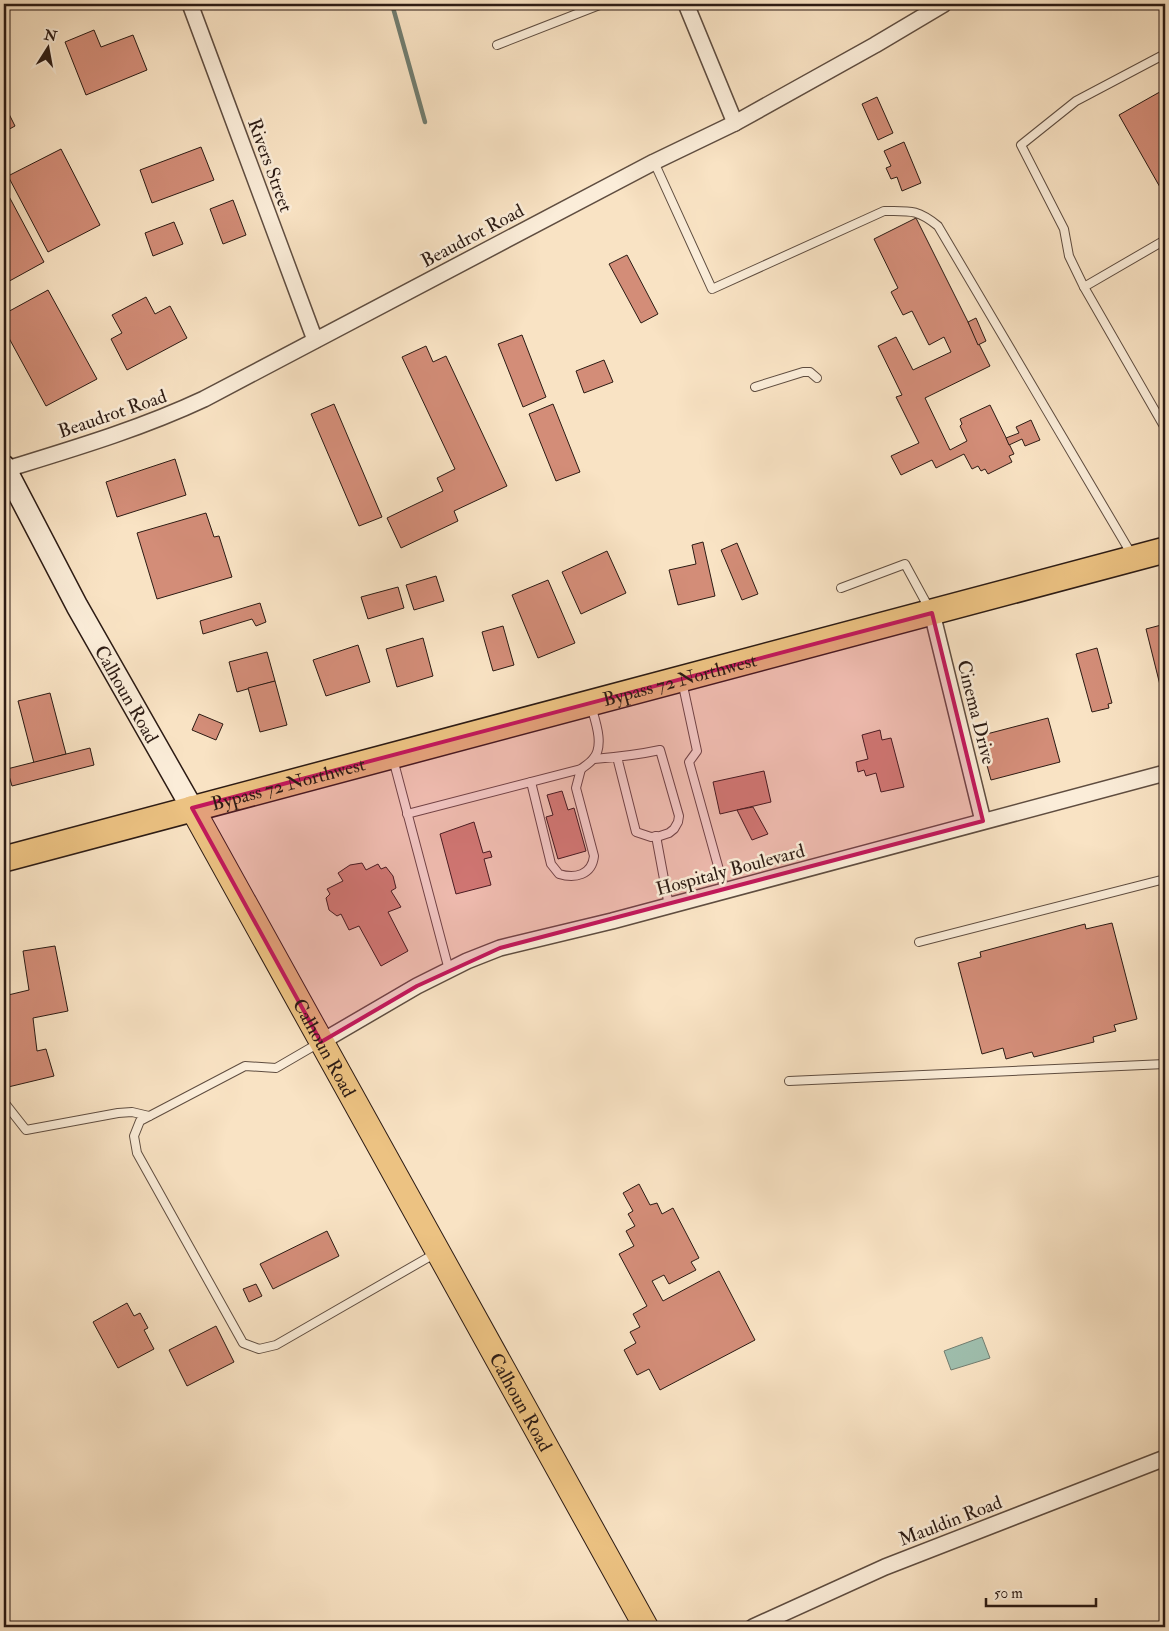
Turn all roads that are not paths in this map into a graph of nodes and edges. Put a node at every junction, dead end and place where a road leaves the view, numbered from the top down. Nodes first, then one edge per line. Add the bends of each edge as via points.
1 (190, 4) edge
2 (602, 4) edge
3 (686, 4) edge
4 (944, 4) edge
5 (497, 45) dead end
6 (1165, 54) edge
7 (735, 123) junction
8 (654, 162) junction
9 (1165, 240) edge
10 (1084, 287) junction
11 (315, 340) junction
12 (816, 378) dead end
13 (755, 387) dead end
14 (1165, 428) edge
15 (4, 468) edge
16 (1165, 550) edge
17 (1134, 558) junction
18 (841, 588) dead end
19 (932, 613) junction
20 (681, 680) junction
21 (590, 703) junction
22 (392, 756) junction
23 (617, 757) junction
24 (594, 758) junction
25 (581, 769) junction
26 (1165, 773) edge
27 (531, 782) junction
28 (192, 808) junction
29 (407, 814) junction
30 (983, 821) junction
31 (656, 836) junction
32 (4, 859) edge
33 (1161, 880) dead end
34 (725, 891) junction
35 (669, 906) junction
36 (919, 942) dead end
37 (449, 970) junction
38 (321, 1042) junction
39 (1165, 1064) edge
40 (789, 1080) dead end
41 (4, 1102) edge
42 (149, 1116) junction
43 (438, 1252) junction
44 (1165, 1458) edge
45 (646, 1627) edge
46 (753, 1627) edge

1 - 11 street, Rivers Street
2 - 5 lane
3 - 7 street
4 - 7 street, Beaudrot Road
6 - 10 lane via 1076,101 1021,145 1064,229 1069,256
7 - 8 street, Beaudrot Road
8 - 11 street, Beaudrot Road
8 - 17 lane via 712,289 884,211 906,210 923,215 938,226
9 - 10 lane
10 - 14 lane
11 - 15 street, Beaudrot Road via 168,415
12 - 13 lane via 810,372 803,372
15 - 28 main road, Calhoun Road via 77,606
16 - 17 highway, Bypass 72 Northwest
17 - 19 highway, Bypass 72 Northwest
18 - 19 lane via 905,564
19 - 20 highway, Bypass 72 Northwest
19 - 30 street, Cinema Drive
20 - 21 highway, Bypass 72 Northwest
20 - 34 lane via 697,751 689,762
21 - 22 highway, Bypass 72 Northwest
21 - 24 lane via 598,739
22 - 28 highway, Bypass 72 Northwest
22 - 29 lane
23 - 24 lane
23 - 31 lane via 636,832
23 - 31 lane via 660,750 679,816 674,829
24 - 25 lane
25 - 27 lane
25 - 27 lane via 576,788 594,856 588,870 574,876 559,874 551,864
26 - 30 street, Hospitaly Boulevard
27 - 29 lane
28 - 32 highway, Bypass 72 Northwest
28 - 38 main road, Calhoun Road
29 - 37 lane
30 - 34 street, Hospitaly Boulevard
31 - 35 lane
33 - 36 lane
34 - 35 street, Hospitaly Boulevard
35 - 37 street, Hospitaly Boulevard via 500,948
37 - 38 street, Hospitaly Boulevard
38 - 42 lane via 276,1068 245,1066
38 - 43 main road, Calhoun Road
39 - 40 lane
41 - 42 lane via 26,1130 118,1113
42 - 43 lane via 140,1121 134,1136 137,1153 243,1343 259,1349 276,1346
43 - 45 main road, Calhoun Road
44 - 46 street, Mauldin Road via 885,1567

